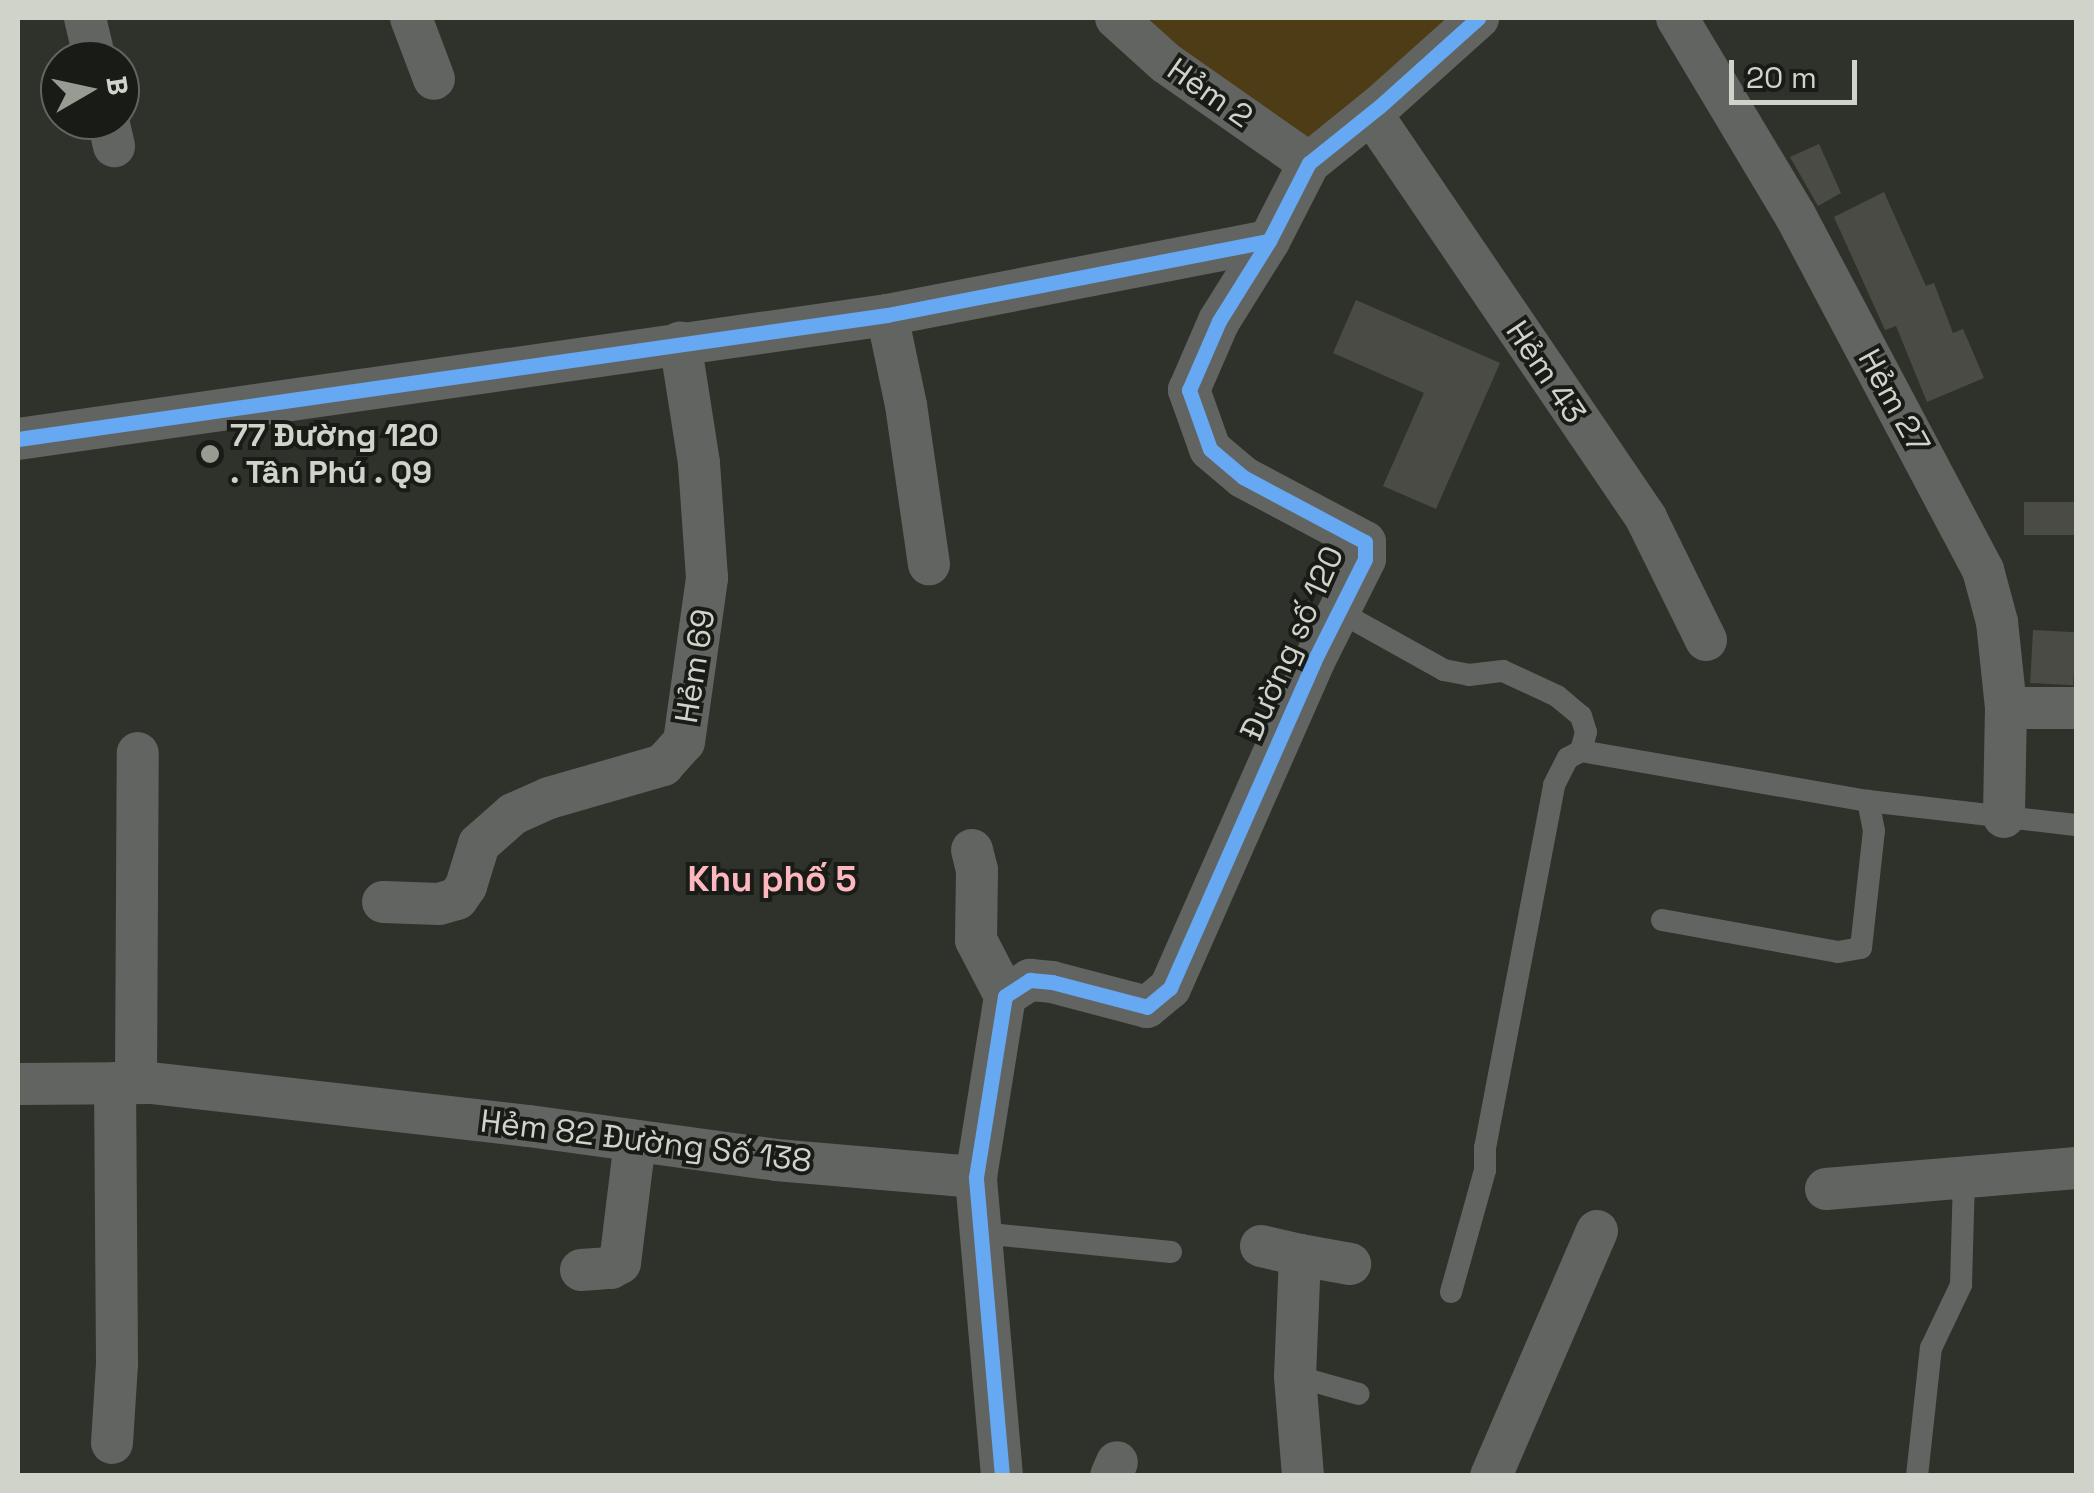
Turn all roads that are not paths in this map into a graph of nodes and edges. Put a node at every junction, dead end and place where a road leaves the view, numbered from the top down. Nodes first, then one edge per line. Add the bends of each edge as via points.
1 (410, 18) edge
2 (1116, 18) edge
3 (1478, 18) edge
4 (1677, 18) edge
5 (434, 80) dead end
6 (1371, 113) junction
7 (1309, 162) junction
8 (1269, 241) junction
9 (887, 316) junction
10 (680, 342) junction
11 (18, 439) edge
12 (929, 564) dead end
13 (1338, 611) junction
14 (1706, 640) dead end
15 (2006, 708) junction
16 (2076, 708) edge
17 (1581, 751) junction
18 (138, 753) dead end
19 (1868, 801) junction
20 (2004, 817) junction
21 (2076, 824) edge
22 (972, 850) dead end
23 (382, 902) dead end
24 (1662, 920) dead end
25 (1005, 996) junction
26 (125, 1083) junction
27 (18, 1084) edge
28 (635, 1141) junction
29 (2076, 1168) edge
30 (976, 1176) junction
31 (1964, 1179) junction
32 (1826, 1189) dead end
33 (1597, 1231) dead end
34 (981, 1233) junction
35 (1171, 1252) dead end
36 (1350, 1264) dead end
37 (581, 1270) dead end
38 (1451, 1292) dead end
39 (1294, 1376) junction
40 (1359, 1394) dead end
41 (112, 1443) dead end
42 (1002, 1476) edge
43 (1304, 1476) edge
44 (1490, 1476) edge
45 (1917, 1476) edge

1 - 5 street
2 - 7 street, Hẻm 2 via 1166,63
3 - 6 street, Đường số 120
4 - 15 street, Hẻm 27 via 1795,215 1983,570 1997,622
6 - 7 street, Đường số 120
6 - 14 street, Hẻm 43 via 1646,518
7 - 8 street, Đường số 120
8 - 9 street
8 - 13 street, Đường số 120 via 1219,322 1189,390 1210,448 1243,476 1365,542 1365,559
9 - 10 street
9 - 12 street
10 - 11 street
10 - 23 street, Hẻm 69 via 708,578 684,742 663,764 513,814 479,844 457,899
13 - 17 lane via 1444,670 1503,671 1557,696 1581,716
13 - 25 street, Đường số 120 via 1170,988 1148,1007 1030,980
15 - 16 street
15 - 20 street, Hẻm 27
17 - 19 lane
17 - 38 lane via 1568,758 1554,785 1485,1170
18 - 26 street
19 - 20 lane
19 - 24 lane via 1874,831 1861,948 1838,952
20 - 21 lane
22 - 25 street via 976,940
25 - 30 street
26 - 27 street, Hẻm 82 Đường Số 138
26 - 28 street, Hẻm 82 Đường Số 138
26 - 41 street
28 - 30 street, Hẻm 82 Đường Số 138
28 - 37 street via 620,1262
29 - 31 street
30 - 34 street
31 - 32 street
31 - 45 lane via 1960,1285 1931,1348
33 - 44 street
34 - 35 lane
34 - 42 street
36 - 39 street via 1281,1251
39 - 40 lane
39 - 43 street

